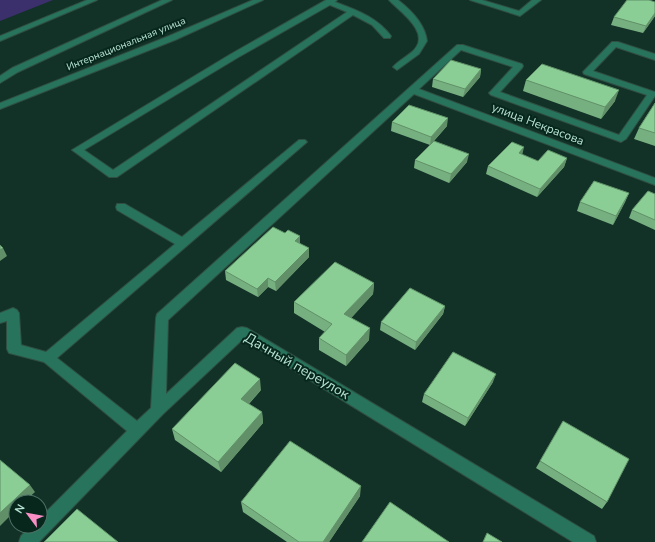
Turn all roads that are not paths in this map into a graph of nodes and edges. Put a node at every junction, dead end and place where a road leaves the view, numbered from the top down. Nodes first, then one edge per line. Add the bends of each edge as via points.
1 (93, 0) edge
2 (168, 0) edge
3 (259, 0) edge
4 (393, 0) edge
5 (474, 0) edge
6 (537, 0) edge
7 (331, 1) edge
8 (352, 12) junction
9 (387, 36) dead end
10 (0, 38) edge
11 (655, 57) edge
12 (397, 67) dead end
13 (0, 80) edge
14 (412, 90) junction
15 (0, 106) edge
16 (302, 142) dead end
17 (655, 182) edge
18 (121, 207) dead end
19 (183, 243) junction
20 (0, 318) edge
21 (48, 358) junction
22 (158, 410) junction
23 (137, 430) junction
24 (27, 542) edge
25 (588, 542) edge

1 - 10 street
2 - 13 street via 15,70
3 - 15 street, Интернациональная улица via 172,38
4 - 12 street via 412,16 424,41 422,47
5 - 6 street via 520,14
7 - 8 street
7 - 8 street via 77,150 113,175
8 - 9 street via 370,20 383,29
11 - 14 street via 615,44 587,72 652,94 621,139 494,93 519,66 460,47
14 - 17 street, улица Некрасова
14 - 22 street via 162,318
16 - 19 street
18 - 19 street
19 - 21 street
20 - 21 street via 13,313 14,349
21 - 23 street
22 - 23 street, Дачный переулок
22 - 25 street, Дачный переулок via 242,332
23 - 24 street, Дачный переулок

